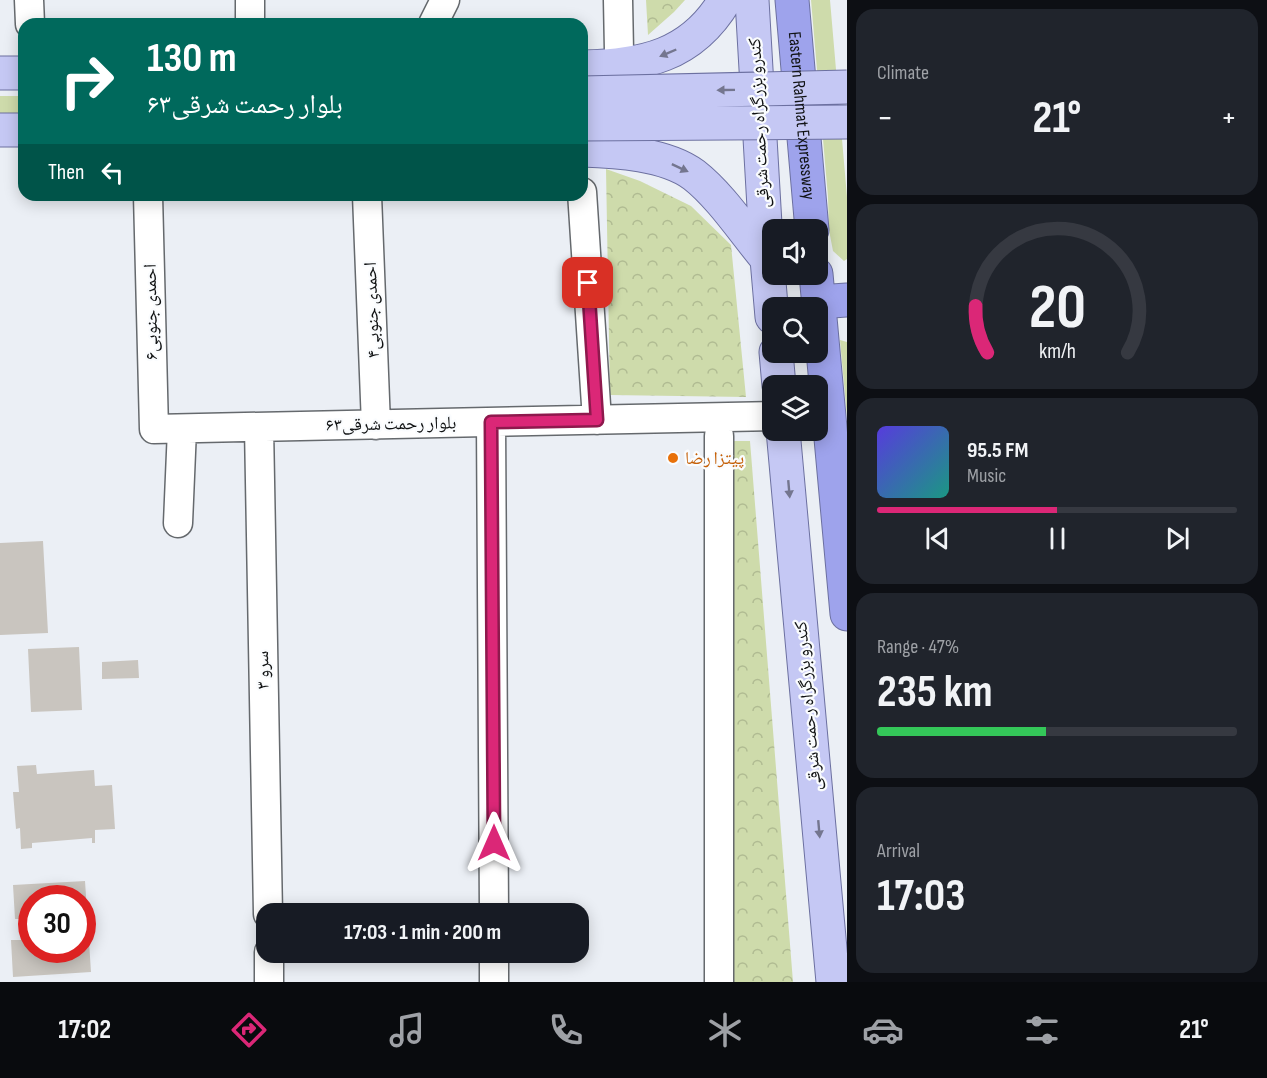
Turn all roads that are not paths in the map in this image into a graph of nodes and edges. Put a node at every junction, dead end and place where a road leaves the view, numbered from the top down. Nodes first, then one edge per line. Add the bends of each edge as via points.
1 (29, 0) edge
2 (250, 0) edge
3 (445, 0) edge
4 (618, 0) edge
5 (725, 0) edge
6 (752, 0) edge
7 (792, 0) edge
8 (30, 18) edge
9 (250, 18) edge
10 (436, 18) edge
11 (603, 61) edge
12 (0, 73) edge
13 (18, 73) edge
14 (847, 87) edge
15 (588, 93) edge
16 (847, 122) edge
17 (588, 124) edge
18 (588, 150) edge
19 (618, 151) junction
20 (149, 201) edge
21 (367, 201) edge
22 (583, 201) edge
23 (765, 219) edge
24 (811, 219) edge
25 (762, 253) edge
26 (827, 292) edge
27 (762, 416) edge
28 (597, 420) junction
29 (491, 422) junction
30 (376, 424) junction
31 (259, 427) junction
32 (168, 429) junction
33 (719, 436) dead end
34 (784, 441) edge
35 (178, 524) dead end
36 (847, 614) edge
37 (268, 903) edge
38 (494, 903) edge
39 (269, 963) edge
40 (494, 963) edge
41 (269, 982) edge
42 (494, 982) edge
43 (719, 982) edge
44 (833, 982) edge

1 - 8 street
2 - 9 street
3 - 10 street
4 - 11 street
5 -> 11 main road via 698,34 678,48 653,59
6 - 23 main road, کندرو بزرگراه رحمت شرقی
7 - 24 highway, Eastern Rahmat Expressway
11 - 19 main road via 658,85 669,93 674,107 670,136 651,145
12 - 13 main road
14 -> 15 main road, bridge
16 - 17 main road, bridge
18 - 19 main road
19 -> 25 main road via 666,162 693,174
20 - 32 street, احمدی جنوبی۶
21 - 30 street, احمدی جنوبی۴
22 - 28 street
26 - 36 highway
27 - 28 street, بلوار رحمت شرقی۶۳
28 - 29 street, بلوار رحمت شرقی۶۳
29 - 30 street, بلوار رحمت شرقی۶۳
29 - 38 street
30 - 31 street, بلوار رحمت شرقی۶۳
31 - 32 street, بلوار رحمت شرقی۶۳
31 - 37 street, سرو ۳
32 - 35 street, احمدی جنوبی۶
33 - 43 street
34 -> 44 main road, کندرو بزرگراه رحمت شرقی
39 - 41 street
40 - 42 street

